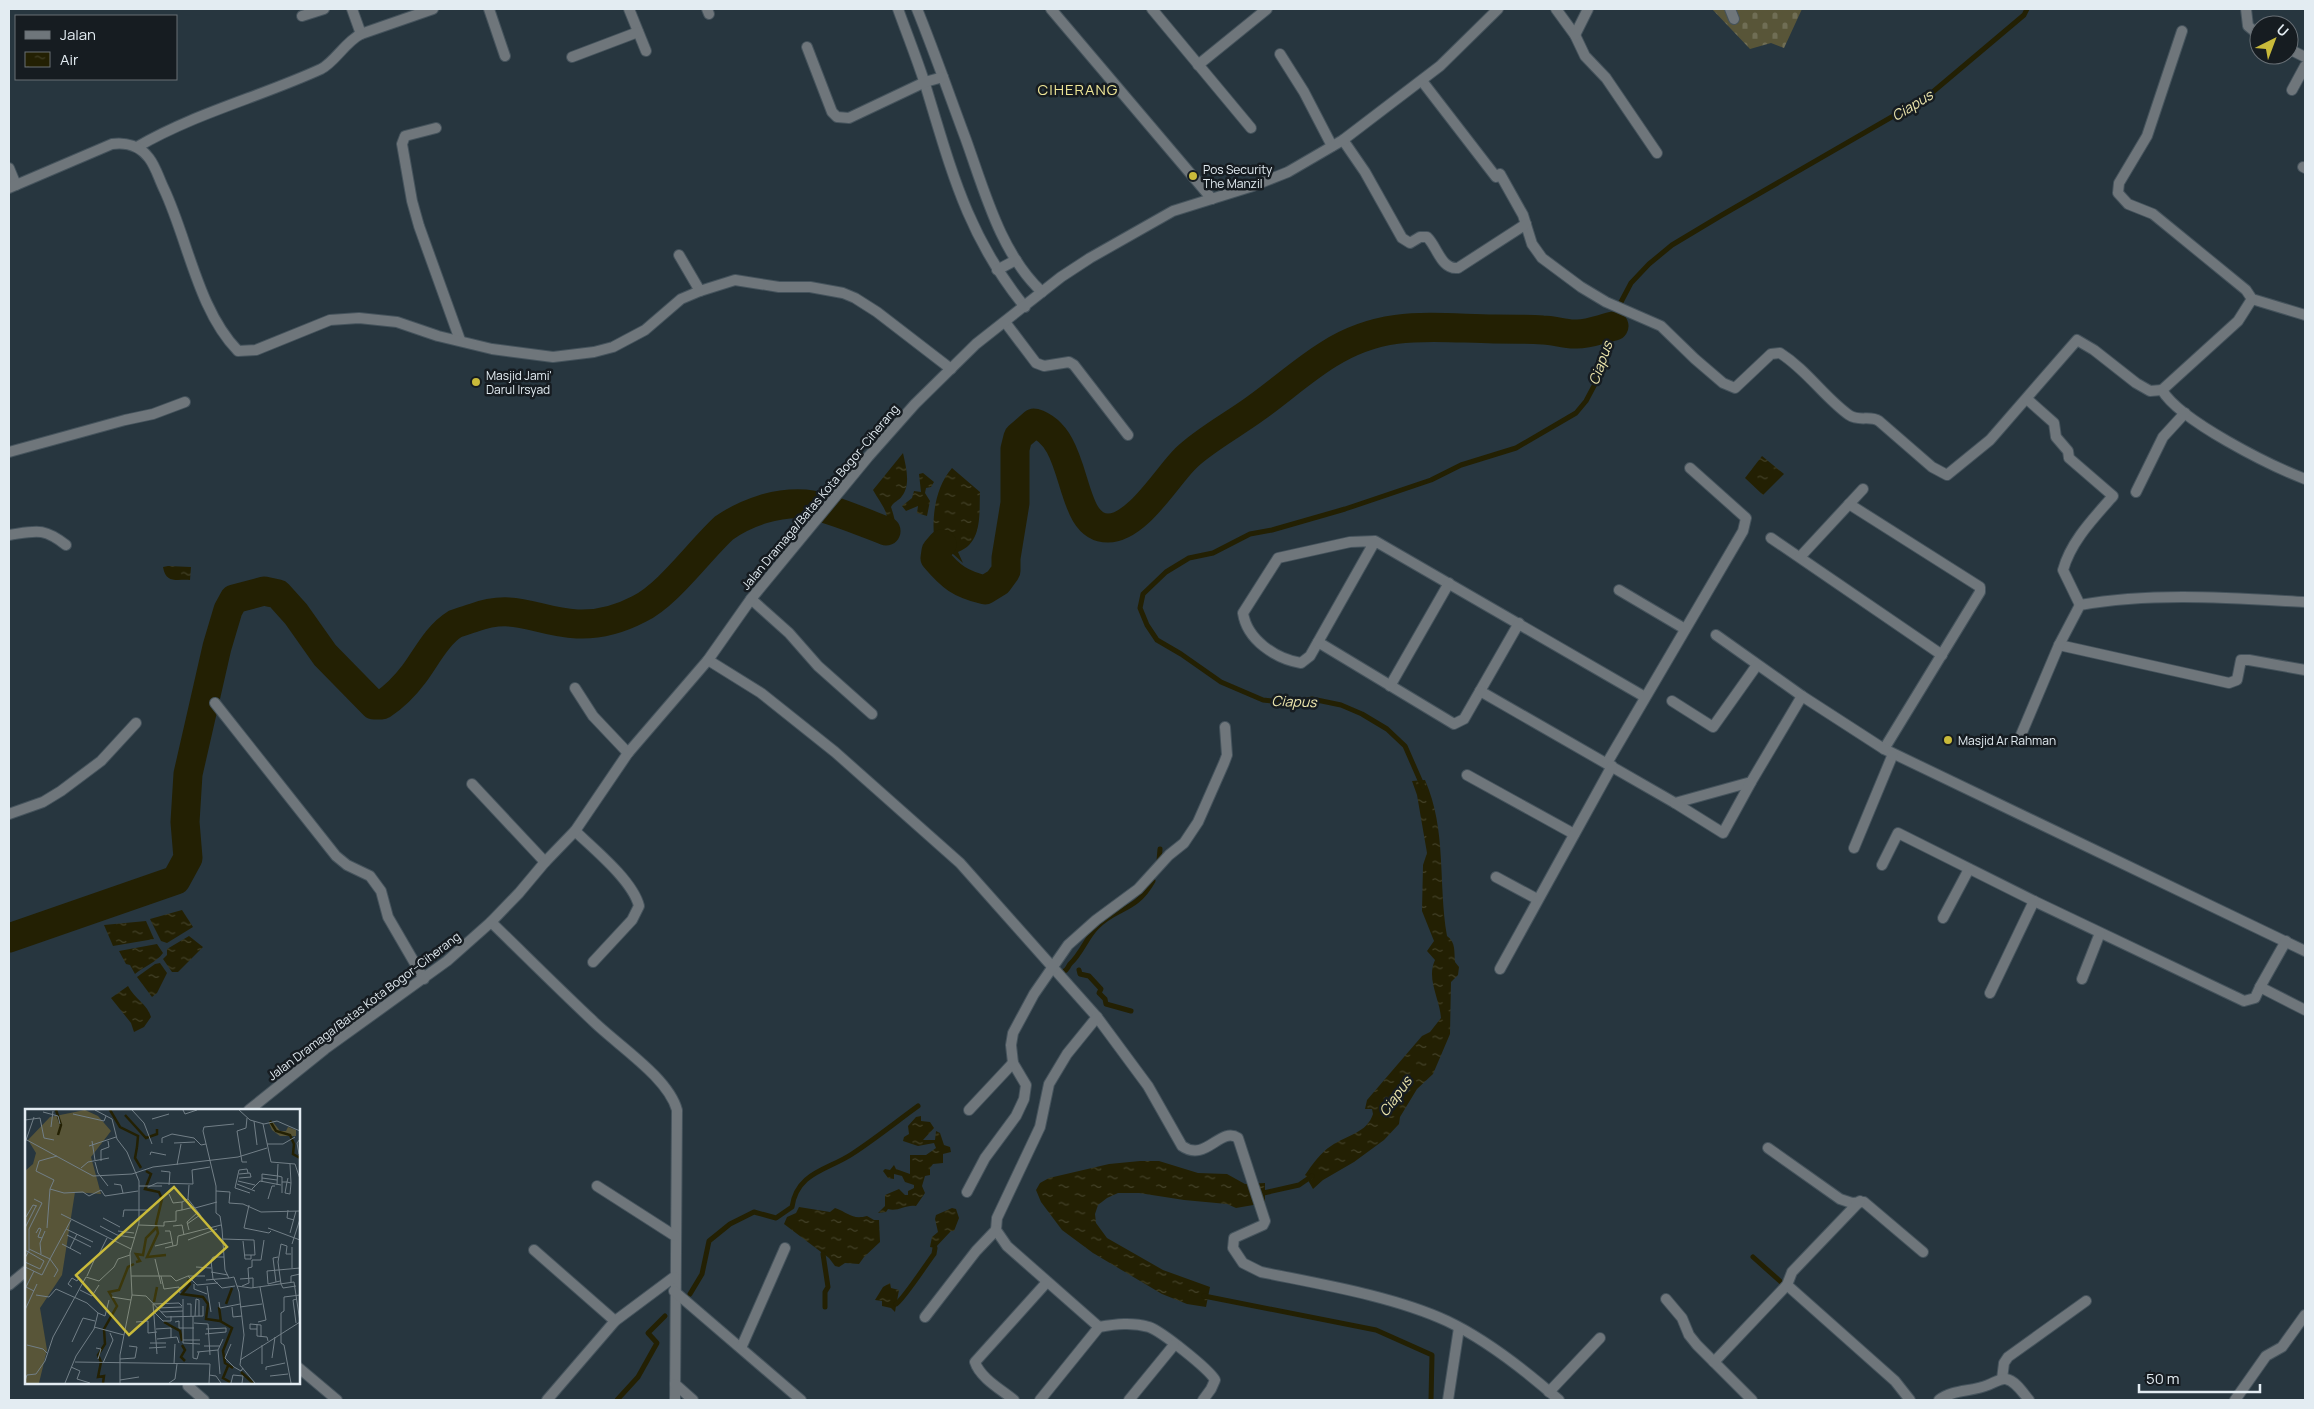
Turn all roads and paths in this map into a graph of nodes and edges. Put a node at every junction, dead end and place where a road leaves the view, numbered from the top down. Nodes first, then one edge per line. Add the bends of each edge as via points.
1 (324, 9) edge
2 (352, 9) edge
3 (433, 9) edge
4 (489, 9) edge
5 (630, 9) edge
6 (898, 9) edge
7 (917, 9) edge
8 (1051, 9) edge
9 (1267, 9) edge
10 (1498, 9) edge
11 (1556, 9) edge
12 (1588, 9) edge
13 (1730, 9) edge
14 (2246, 9) edge
15 (1154, 10) edge
16 (422, 11) edge
17 (302, 16) dead end
18 (1734, 19) dead end
19 (2249, 27) edge
20 (2182, 31) dead end
21 (638, 32) junction
22 (361, 34) junction
23 (1575, 35) junction
24 (807, 47) dead end
25 (646, 51) dead end
26 (1280, 54) dead end
27 (505, 56) dead end
28 (572, 57) dead end
29 (1198, 65) junction
30 (2305, 66) edge
31 (943, 76) junction
32 (1422, 81) junction
33 (925, 82) junction
34 (2292, 90) dead end
35 (436, 128) dead end
36 (1251, 128) dead end
37 (1343, 140) junction
38 (1332, 146) junction
39 (137, 147) junction
40 (1657, 153) dead end
41 (9, 168) edge
42 (12, 187) edge
43 (1212, 199) junction
44 (1526, 224) junction
45 (679, 255) dead end
46 (1016, 260) junction
47 (997, 270) junction
48 (700, 291) junction
49 (1042, 292) junction
50 (2252, 299) junction
51 (1025, 307) junction
52 (2305, 315) edge
53 (1005, 322) junction
54 (460, 340) junction
55 (951, 369) junction
56 (2162, 390) junction
57 (2027, 399) junction
58 (185, 402) dead end
59 (2185, 413) junction
60 (1128, 435) dead end
61 (9, 452) edge
62 (1690, 468) dead end
63 (2305, 479) edge
64 (1863, 488) dead end
65 (2136, 492) dead end
66 (1849, 504) junction
67 (9, 535) edge
68 (1772, 538) dead end
69 (1375, 541) junction
70 (66, 545) dead end
71 (1800, 557) junction
72 (1449, 583) junction
73 (1619, 590) dead end
74 (751, 599) junction
75 (2305, 602) edge
76 (2080, 604) junction
77 (1519, 624) junction
78 (1685, 629) junction
79 (1716, 635) dead end
80 (1318, 642) junction
81 (2059, 645) junction
82 (1942, 655) junction
83 (708, 660) junction
84 (1757, 664) junction
85 (2305, 670) edge
86 (1390, 686) junction
87 (575, 688) dead end
88 (1480, 691) junction
89 (1802, 696) junction
90 (1646, 697) junction
91 (1672, 701) dead end
92 (215, 703) dead end
93 (872, 714) dead end
94 (136, 723) dead end
95 (1225, 727) dead end
96 (2018, 742) dead end
97 (1889, 752) junction
98 (628, 753) junction
99 (1610, 765) junction
100 (1468, 775) dead end
101 (1751, 782) junction
102 (472, 784) dead end
103 (9, 802) edge
104 (1675, 803) junction
105 (11, 813) edge
106 (575, 831) junction
107 (1574, 834) junction
108 (1854, 848) dead end
109 (545, 862) junction
110 (1882, 865) dead end
111 (1969, 869) junction
112 (1496, 877) dead end
113 (1537, 899) junction
114 (2034, 901) junction
115 (1943, 918) dead end
116 (491, 922) junction
117 (2100, 933) junction
118 (2286, 941) junction
119 (2305, 951) edge
120 (593, 962) dead end
121 (1052, 967) junction
122 (1500, 969) dead end
123 (424, 979) junction
124 (2082, 979) dead end
125 (2260, 987) junction
126 (1990, 993) dead end
127 (2305, 1010) edge
128 (1097, 1017) junction
129 (1013, 1063) junction
130 (250, 1109) edge
131 (969, 1110) dead end
132 (1768, 1148) dead end
133 (597, 1186) dead end
134 (967, 1192) dead end
135 (1860, 1201) junction
136 (996, 1230) junction
137 (675, 1236) junction
138 (785, 1248) dead end
139 (534, 1250) dead end
140 (1923, 1252) dead end
141 (25, 1272) edge
142 (674, 1277) junction
143 (1047, 1282) junction
144 (9, 1285) edge
145 (1788, 1285) junction
146 (674, 1291) junction
147 (1666, 1299) dead end
148 (2086, 1301) dead end
149 (2305, 1314) edge
150 (925, 1316) dead end
151 (615, 1321) junction
152 (1099, 1327) junction
153 (1459, 1328) junction
154 (1600, 1338) dead end
155 (1174, 1345) junction
156 (741, 1348) junction
157 (1714, 1362) junction
158 (300, 1369) edge
159 (2002, 1379) junction
160 (675, 1384) junction
161 (188, 1386) dead end
162 (1550, 1392) junction
163 (204, 1400) edge
164 (337, 1400) edge
165 (547, 1400) edge
166 (675, 1400) edge
167 (693, 1400) edge
168 (801, 1400) edge
169 (1014, 1400) edge
170 (1040, 1400) edge
171 (1129, 1400) edge
172 (1202, 1400) edge
173 (1448, 1400) edge
174 (1558, 1400) edge
175 (1752, 1400) edge
176 (1910, 1400) edge
177 (1939, 1400) edge
178 (2029, 1400) edge
179 (2235, 1400) edge

1 - 17 street
2 - 22 street
3 - 16 street
4 - 27 street
5 - 21 street
6 - 33 street
7 - 31 street
8 - 43 street
9 - 29 street
10 - 32 street, Jalan Dramaga/Batas Kota Bogor–Ciherang
11 - 23 street
12 - 23 street
13 - 18 street
14 - 19 street
15 - 29 street
16 - 22 street
20 - 50 street via 2147,136 2119,183 2118,193 2128,204 2153,214 2246,290
21 - 25 street
21 - 28 street
22 - 39 street via 351,39 323,68 194,118
23 - 40 street via 1585,56 1606,78
24 - 33 street via 832,112 837,117 849,118
26 - 38 street
29 - 36 street
30 - 34 street
31 - 33 street
31 - 46 street via 986,195
32 - 37 street, Jalan Dramaga/Batas Kota Bogor–Ciherang
32 - 44 street via 1496,176 1500,174
33 - 47 street via 954,181 981,243
35 - 54 street via 405,136 402,144 419,226
37 - 38 street, Jalan Dramaga/Batas Kota Bogor–Ciherang
37 - 44 street via 1366,172 1402,238 1410,243 1427,236 1450,268 1458,268
38 - 43 street, Jalan Dramaga/Batas Kota Bogor–Ciherang via 1288,172
39 - 42 street via 121,142 112,144
39 - 54 street via 149,157 171,204 206,300 226,337 238,351 256,350 310,326 344,318 397,322
41 - 42 street
43 - 49 street, Jalan Dramaga/Batas Kota Bogor–Ciherang via 1173,211 1090,258
44 - 57 street via 1532,244 1542,258 1581,288 1661,326 1723,383 1735,388 1771,354 1780,352 1850,416 1879,421 1932,467 1947,475 1990,440
45 - 48 street
46 - 47 street
46 - 49 street
47 - 51 street
48 - 54 street via 681,299 634,337 594,352 554,357 492,349
48 - 55 street via 735,280 843,293 877,312
49 - 51 street, Jalan Dramaga/Batas Kota Bogor–Ciherang
50 - 52 street
50 - 56 street via 2238,320
51 - 53 street, Jalan Dramaga/Batas Kota Bogor–Ciherang
53 - 55 street, Jalan Dramaga/Batas Kota Bogor–Ciherang
53 - 60 street via 1036,363 1044,366 1069,362 1074,365
55 - 74 street, Jalan Dramaga/Batas Kota Bogor–Ciherang via 888,433
56 - 57 street via 2150,391 2136,383 2077,340
56 - 59 street
57 - 76 street via 2054,423 2056,438 2068,451 2069,458 2113,496 2067,555 2063,570
58 - 61 street via 153,414
59 - 63 street via 2246,452
59 - 65 street via 2163,437
62 - 78 street via 1746,518 1743,531
64 - 66 street
66 - 71 street
66 - 82 street via 1980,587
67 - 70 street via 51,533
68 - 71 street
69 - 72 street
69 - 80 street
69 - 80 street via 1350,542 1278,558 1243,614 1245,623 1261,645 1287,660 1301,663 1310,656
71 - 82 street
72 - 77 street
72 - 86 street
73 - 78 street
74 - 83 street, Jalan Dramaga/Batas Kota Bogor–Ciherang
74 - 93 street
75 - 76 street via 2191,597
76 - 81 street
77 - 88 street
77 - 90 street
78 - 90 street
79 - 84 street
80 - 86 street
81 - 85 street via 2229,683 2237,680 2241,660
81 - 96 street
82 - 97 street
83 - 98 street, Jalan Dramaga/Batas Kota Bogor–Ciherang
83 - 121 street via 761,693 881,791 960,863
84 - 89 street
84 - 91 street via 1713,727
86 - 88 street via 1454,724 1464,719
87 - 98 street via 593,716
88 - 99 street
89 - 97 street
89 - 101 street
90 - 99 street
92 - 123 street via 336,856 370,876 382,891 388,917
94 - 105 street via 101,760 60,791 42,802
95 - 121 street via 1227,755 1198,822 1188,837 1138,890 1068,945
97 - 108 street
97 - 118 street
98 - 106 street, Jalan Dramaga/Batas Kota Bogor–Ciherang
99 - 104 street
99 - 107 street
100 - 107 street
101 - 104 street
101 - 104 street via 1723,833
102 - 109 street
103 - 105 street
106 - 109 street, Jalan Dramaga/Batas Kota Bogor–Ciherang
106 - 120 street via 619,875 637,898 639,906 632,920
107 - 113 street
109 - 116 street, Jalan Dramaga/Batas Kota Bogor–Ciherang
110 - 111 street via 1898,833
111 - 114 street
111 - 115 street
112 - 113 street
113 - 122 street
114 - 117 street
114 - 126 street
116 - 123 street, Jalan Dramaga/Batas Kota Bogor–Ciherang
116 - 137 street via 658,1080 674,1099 677,1110
117 - 124 street
117 - 125 street via 2244,1001 2255,998
118 - 119 street
118 - 125 street
121 - 128 street
121 - 129 street via 1013,1033 1010,1054
123 - 130 street, Jalan Dramaga/Batas Kota Bogor–Ciherang via 325,1049
125 - 127 street
128 - 136 street via 1067,1054 1049,1084 1040,1127 1002,1205
128 - 153 street via 1148,1086 1182,1146 1197,1152 1236,1136 1264,1223 1238,1236 1232,1243 1243,1264 1260,1272 1408,1307
129 - 131 street
129 - 134 street via 1026,1085 1024,1099
132 - 135 street via 1840,1199 1852,1203
133 - 137 street
135 - 140 street
135 - 145 street via 1792,1272
136 - 143 street via 1007,1246
136 - 150 street
137 - 142 street
138 - 156 street
139 - 151 street
141 - 144 street
142 - 146 street
142 - 151 street
143 - 152 street
143 - 169 street via 975,1362 982,1374
145 - 157 street
145 - 176 street via 1895,1381
146 - 156 street
146 - 160 street
147 - 157 street via 1682,1318 1693,1340
148 - 159 street via 2008,1357
149 - 179 street via 2282,1347 2266,1356
151 - 165 street
152 - 155 street via 1124,1324 1150,1327
152 - 170 street
153 - 162 street via 1492,1348
153 - 173 street
154 - 162 street
155 - 171 street
155 - 172 street via 1214,1378 1213,1386
156 - 168 street
157 - 175 street
158 - 164 street
159 - 177 street
159 - 178 street via 2015,1384
160 - 166 street
160 - 167 street
161 - 163 street
162 - 174 street

